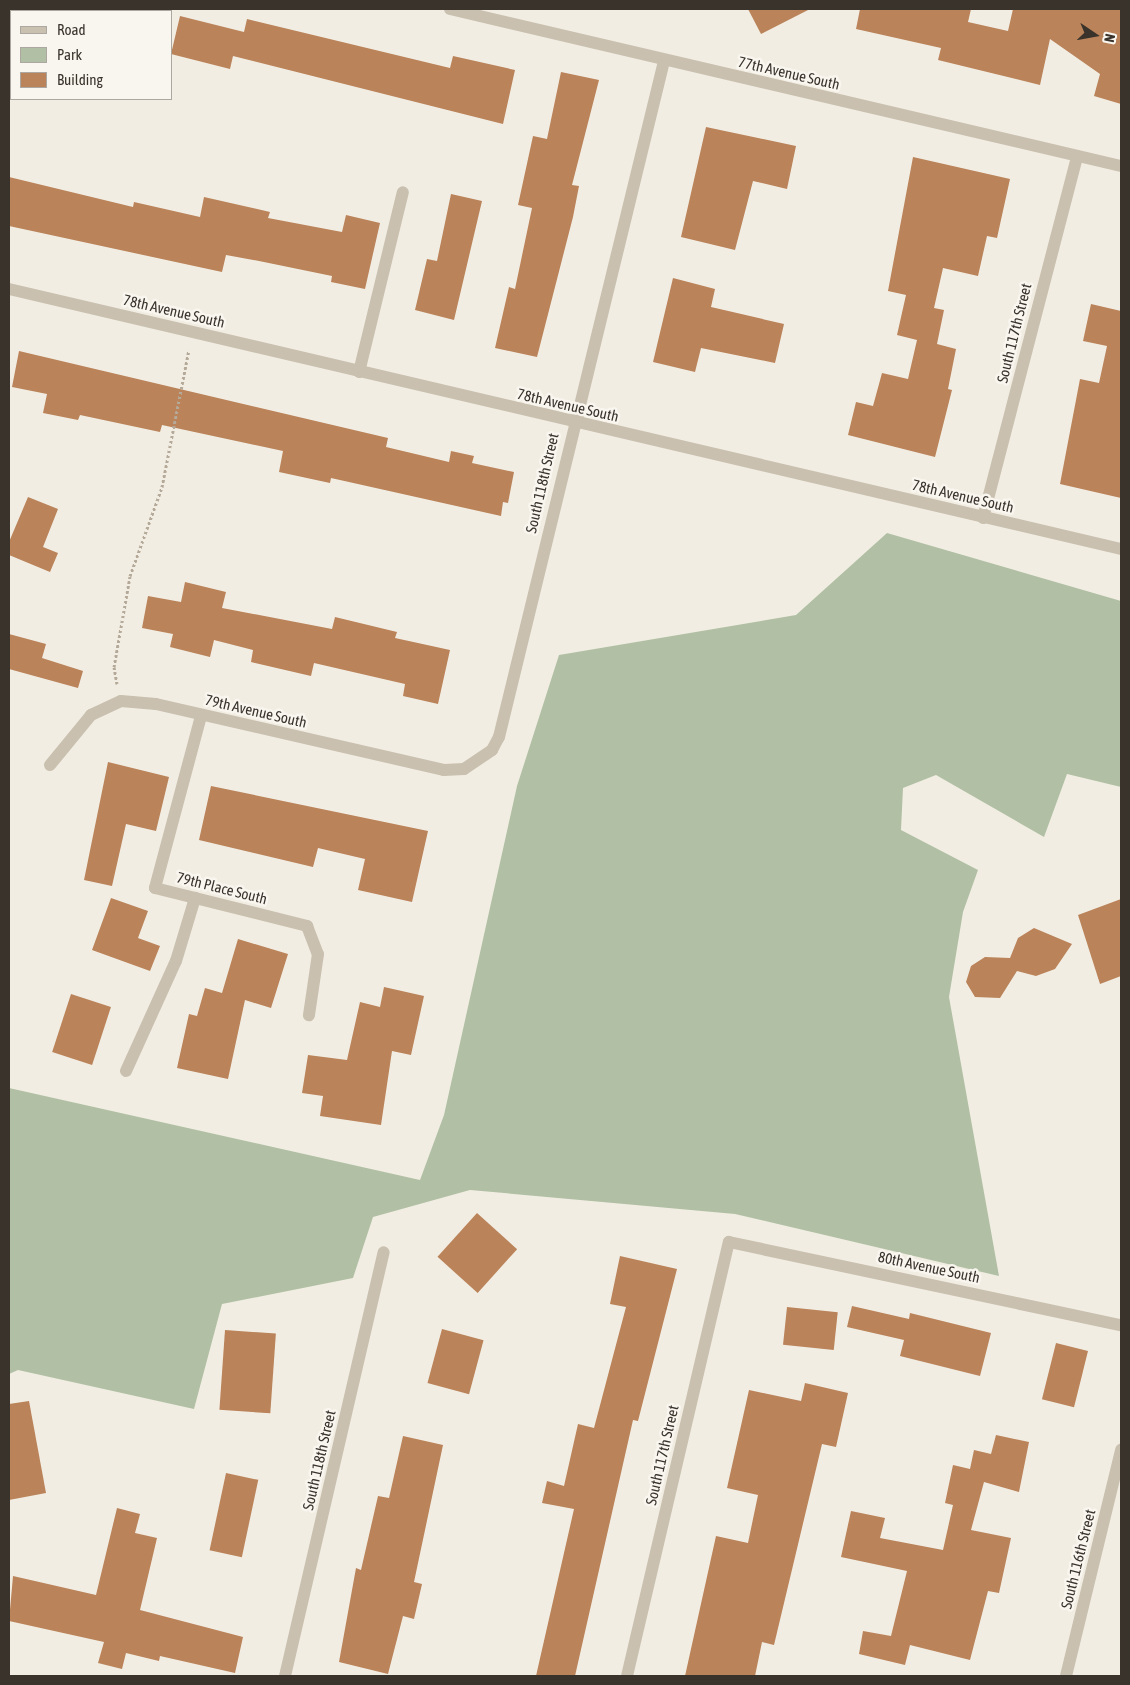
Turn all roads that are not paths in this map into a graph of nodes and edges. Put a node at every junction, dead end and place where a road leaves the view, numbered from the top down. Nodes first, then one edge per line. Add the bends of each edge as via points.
1 (450, 9) edge
2 (664, 61) junction
3 (1077, 156) junction
4 (1121, 166) edge
5 (403, 192) dead end
6 (9, 288) edge
7 (359, 372) junction
8 (573, 423) junction
9 (983, 518) junction
10 (1121, 549) edge
11 (201, 716) junction
12 (478, 761) joint
13 (50, 766) dead end
14 (195, 898) junction
15 (309, 1015) dead end
16 (126, 1071) dead end
17 (729, 1242) joint
18 (384, 1252) dead end
19 (1121, 1325) edge
20 (1121, 1450) edge
21 (1066, 1675) edge
22 (285, 1676) edge
23 (627, 1676) edge
24 (1079, 1676) edge

1 - 2 street, 77th Avenue South
2 - 3 street, 77th Avenue South
2 - 8 street, South 118th Street
3 - 4 street, 77th Avenue South
3 - 9 street, South 117th Street
5 - 7 street
6 - 7 street, 78th Avenue South
7 - 8 street, 78th Avenue South
8 - 9 street, 78th Avenue South
8 - 12 street, South 118th Street via 499,736
9 - 10 street, 78th Avenue South
11 - 12 street, 79th Avenue South via 444,770 464,769
11 - 13 street, 79th Avenue South via 121,701 91,716
11 - 14 street, 79th Place South via 155,888
14 - 15 street, 79th Place South via 308,926 318,954
14 - 16 street via 176,961
17 - 19 street, 80th Avenue South
17 - 23 street, South 117th Street
18 - 22 street, South 118th Street
20 - 21 street, South 116th Street
21 - 24 street

